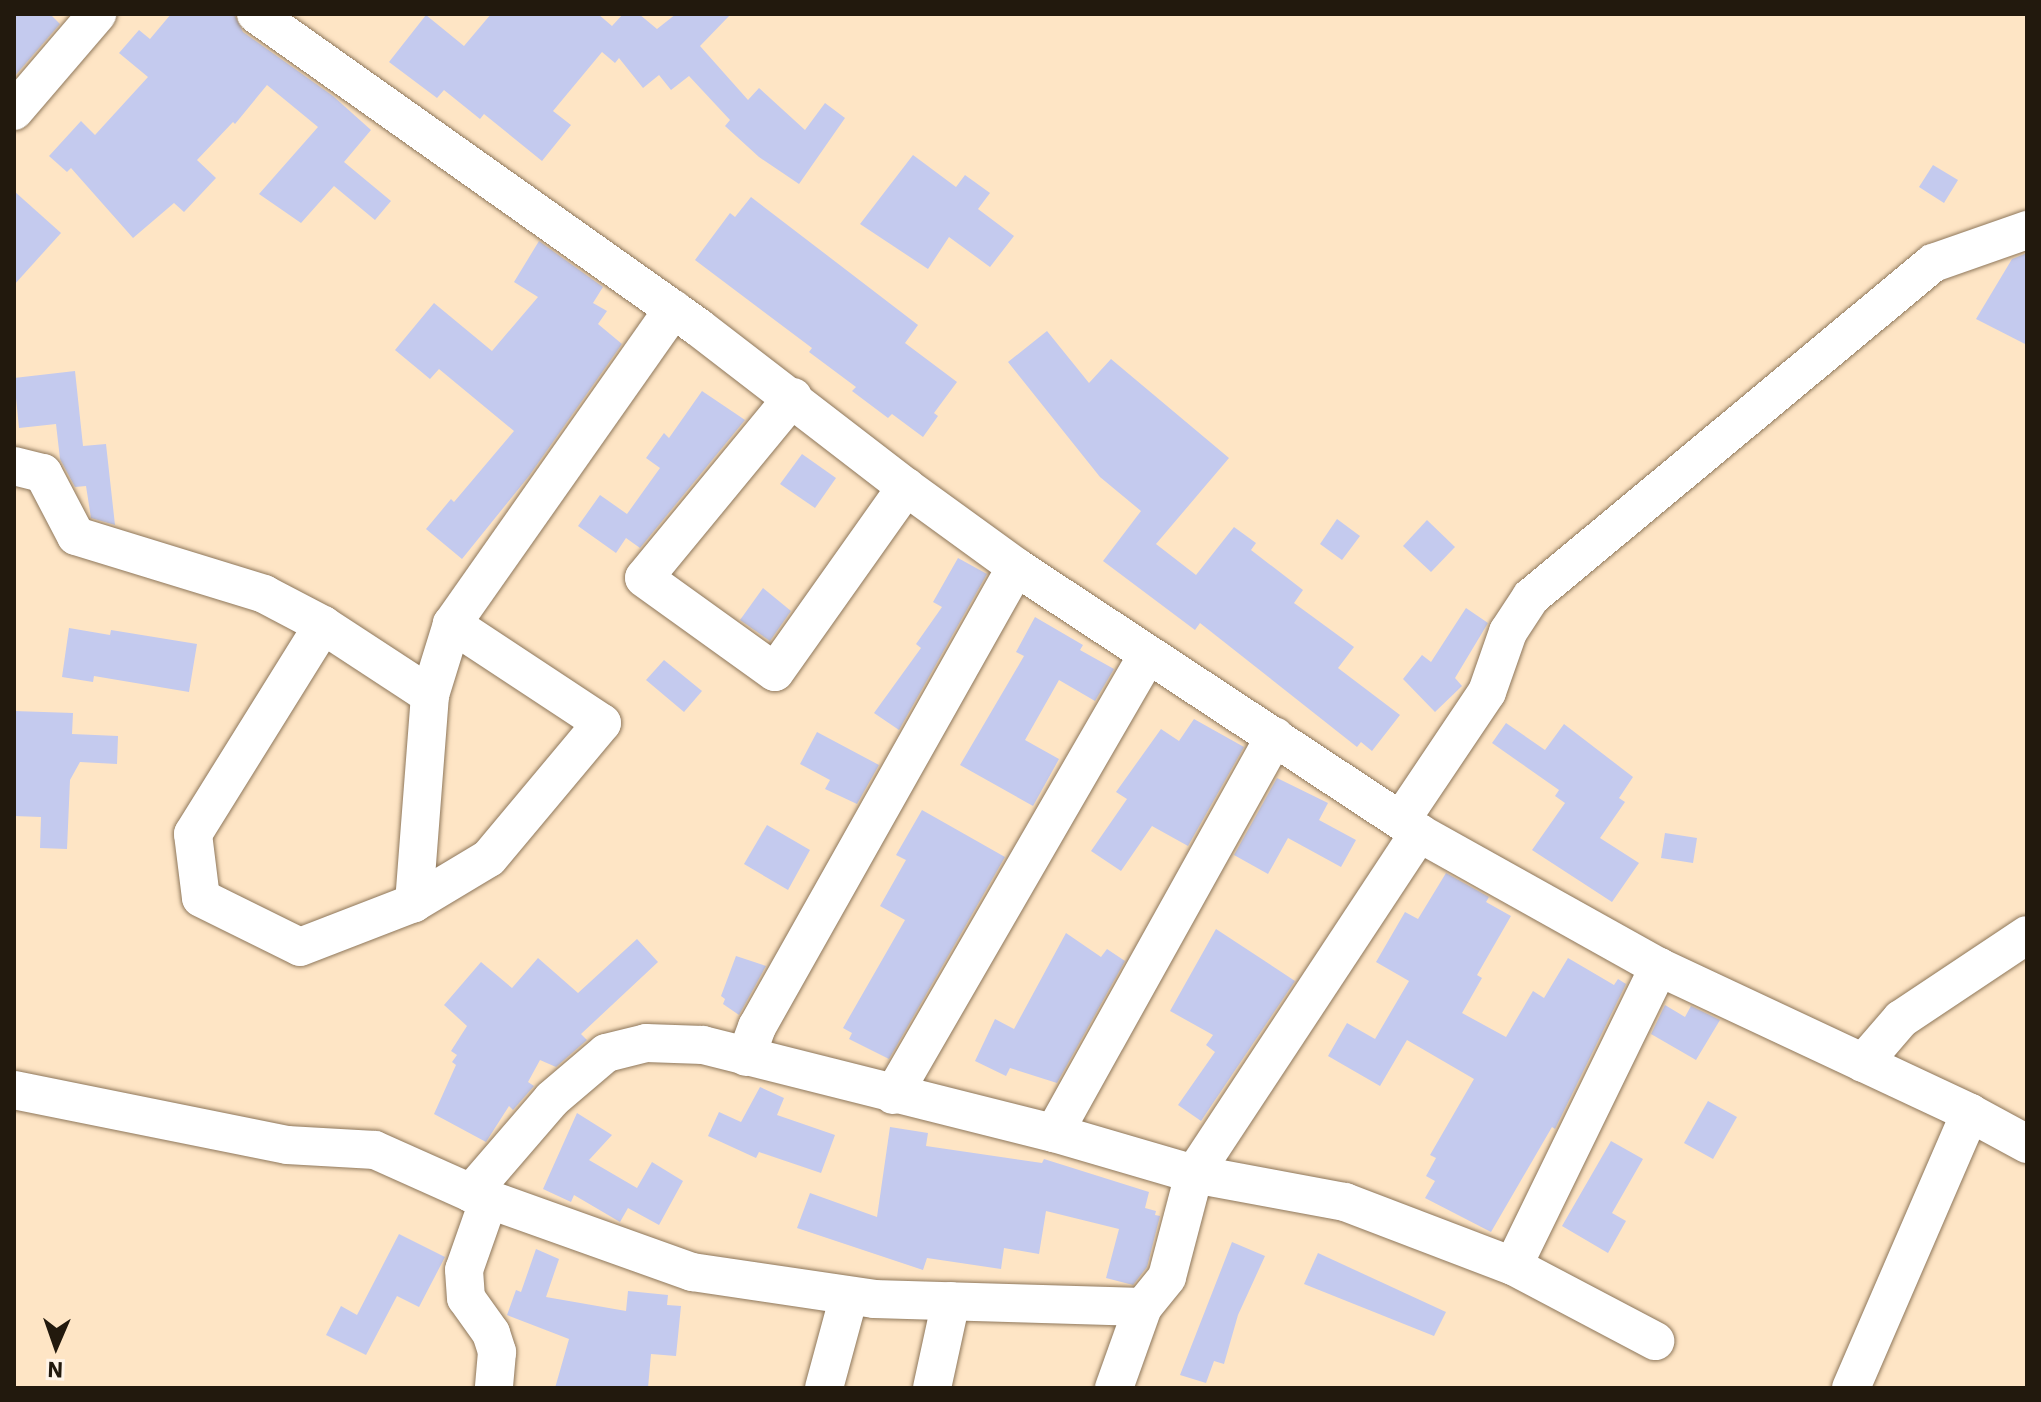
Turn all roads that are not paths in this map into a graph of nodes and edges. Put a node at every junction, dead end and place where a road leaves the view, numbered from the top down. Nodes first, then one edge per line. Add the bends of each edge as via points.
1 (97, 14) edge
2 (256, 14) edge
3 (14, 111) edge
4 (2027, 230) edge
5 (673, 309) junction
6 (793, 397) junction
7 (14, 466) edge
8 (906, 487) junction
9 (1016, 567) junction
10 (452, 624) junction
11 (323, 625) junction
12 (1148, 654) junction
13 (430, 695) junction
14 (1275, 736) junction
15 (1410, 826) junction
16 (414, 903) junction
17 (2027, 935) edge
18 (1659, 967) junction
19 (746, 1057) junction
20 (1863, 1063) junction
21 (14, 1090) edge
22 (893, 1095) junction
23 (1970, 1113) junction
24 (1054, 1133) junction
25 (2027, 1144) edge
26 (1194, 1174) junction
27 (480, 1196) junction
28 (1513, 1266) junction
29 (849, 1296) junction
30 (951, 1301) junction
31 (1143, 1307) junction
32 (1655, 1341) dead end
33 (494, 1388) edge
34 (824, 1388) edge
35 (932, 1388) edge
36 (1114, 1388) edge
37 (1851, 1388) edge

1 - 3 street
2 - 5 street
4 - 15 street via 1933,263 1531,597 1508,632 1487,692
5 - 6 street
5 - 10 street
6 - 8 street
6 - 8 street via 644,578 775,672
7 - 11 street via 43,473 76,536 264,594
8 - 9 street
9 - 12 street
9 - 19 street via 765,1013
10 - 13 street
10 - 16 street via 602,723 489,858
11 - 13 street
11 - 16 street via 193,834 201,898 300,947
12 - 14 street
12 - 22 street
13 - 16 street
14 - 15 street
14 - 24 street
15 - 18 street
15 - 26 street
17 - 20 street via 1901,1019
18 - 20 street
18 - 28 street
19 - 22 street
19 - 27 street via 703,1045 646,1043 606,1053 552,1099
20 - 23 street
21 - 27 street via 287,1145 375,1150
22 - 24 street
23 - 25 street
23 - 37 street
24 - 26 street
26 - 28 street via 1345,1202
26 - 31 street via 1167,1277
27 - 29 street via 692,1272
27 - 33 street via 464,1270 466,1298 491,1333 497,1352
28 - 32 street
29 - 30 street
29 - 34 street
30 - 31 street
30 - 35 street
31 - 36 street

